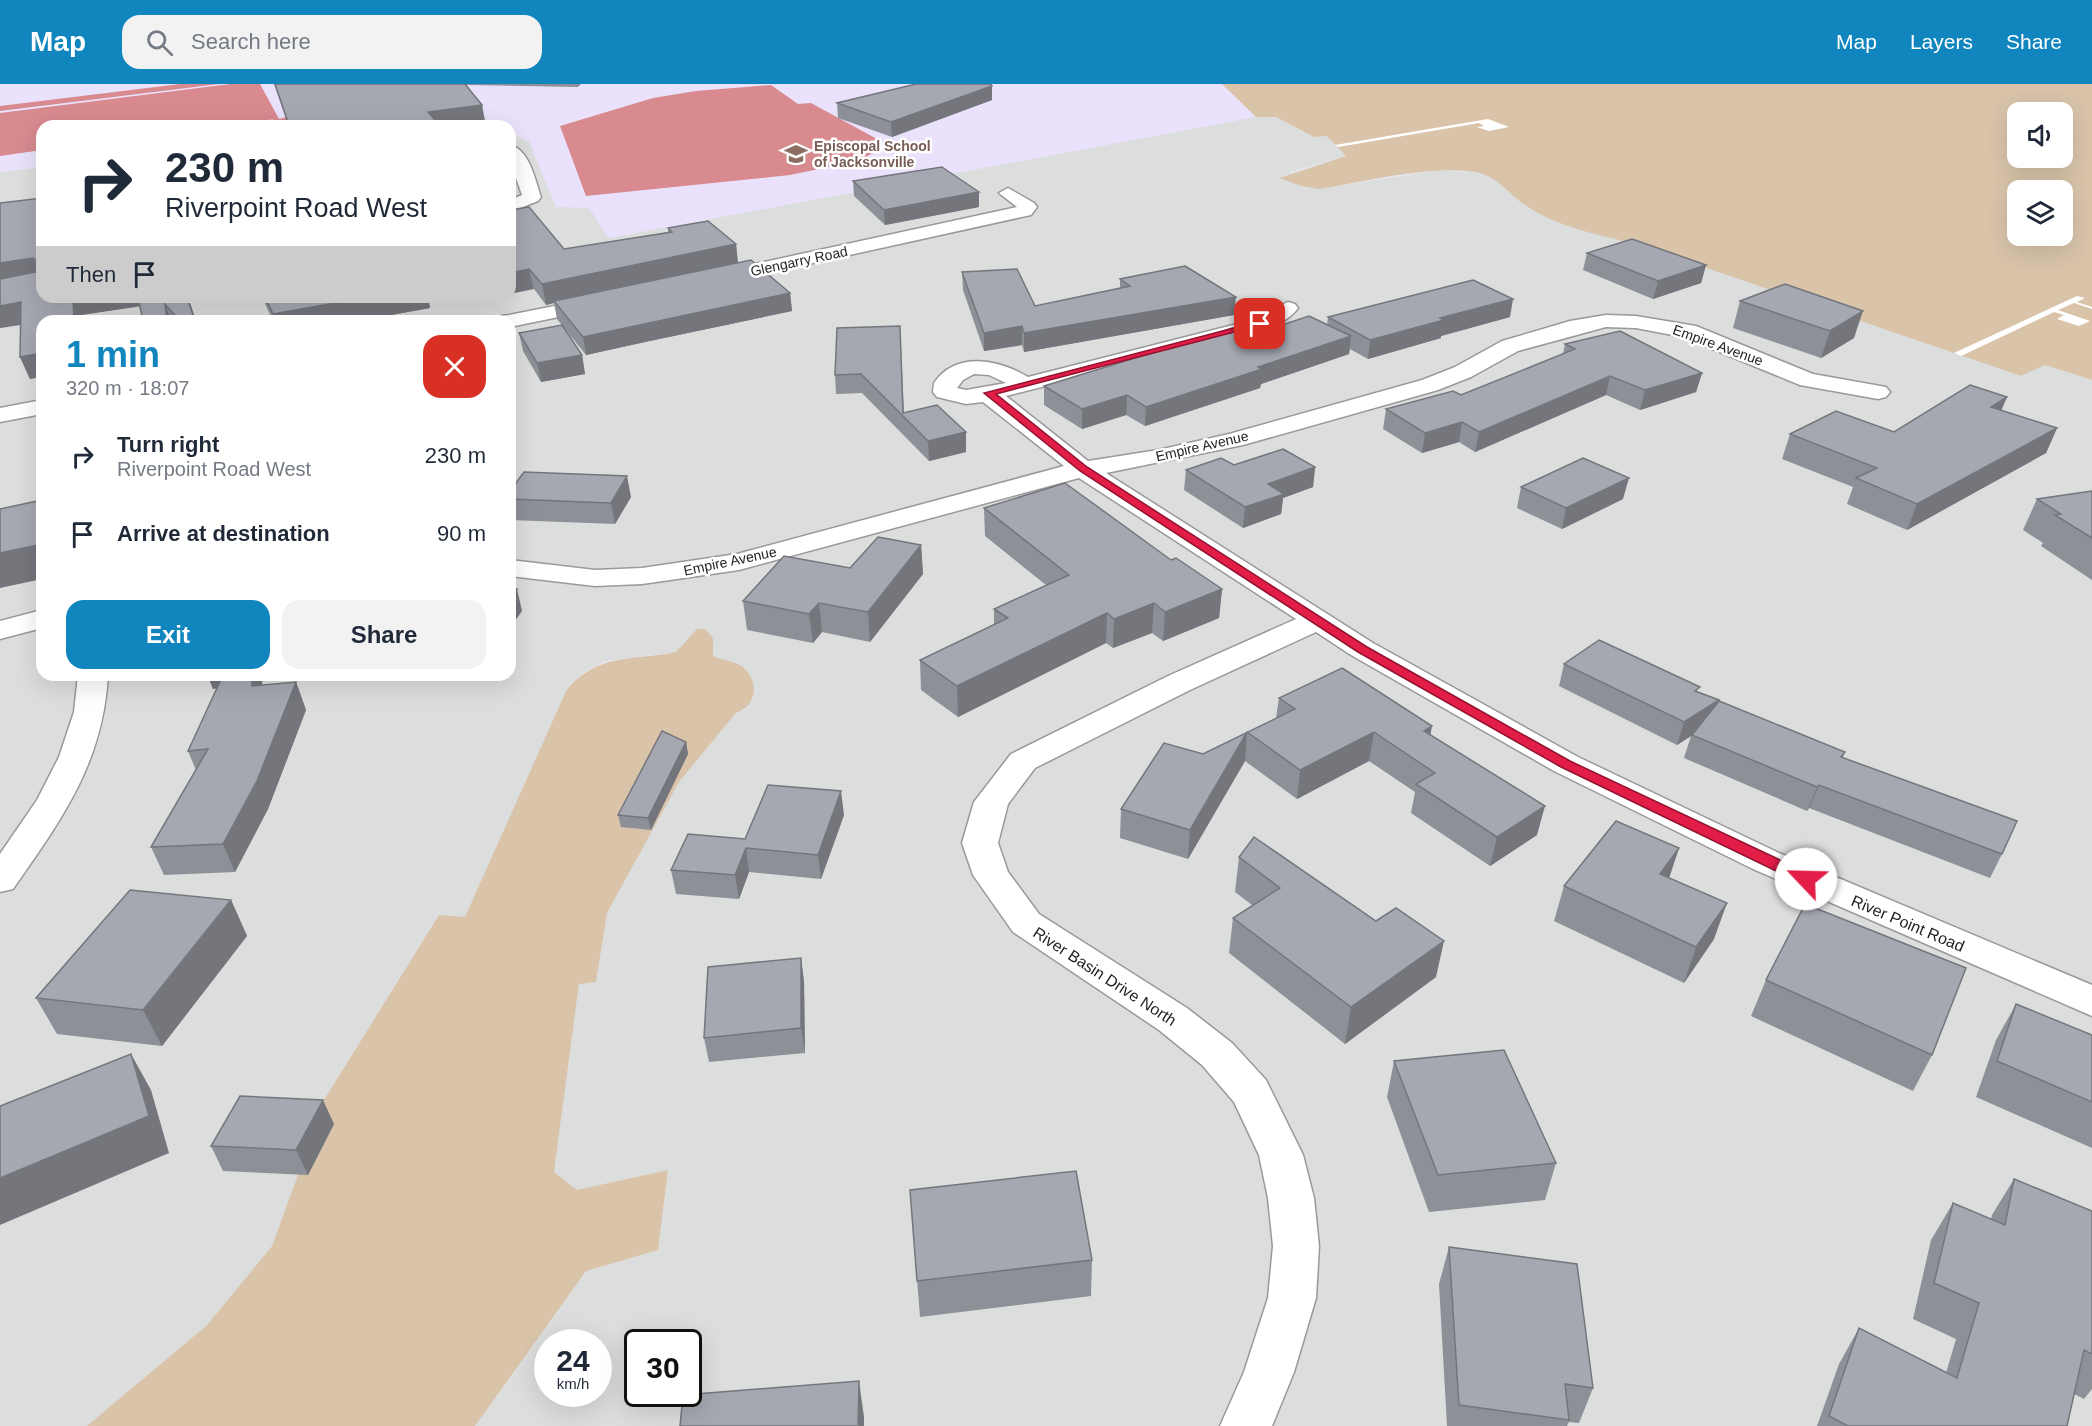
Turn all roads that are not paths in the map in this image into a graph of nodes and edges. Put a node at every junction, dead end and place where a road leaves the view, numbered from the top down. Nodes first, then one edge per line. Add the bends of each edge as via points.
1 (516, 158) edge
2 (1008, 193) dead end
3 (516, 204) edge
4 (697, 282) edge
5 (616, 299) edge
6 (1288, 308) dead end
7 (516, 320) edge
8 (1024, 384) junction
9 (1878, 392) dead end
10 (988, 393) junction
11 (36, 408) edge
12 (0, 415) edge
13 (1083, 469) junction
14 (516, 569) edge
15 (1318, 620) junction
16 (36, 621) edge
17 (0, 630) edge
18 (93, 681) edge
19 (0, 880) edge
20 (2092, 1001) edge
21 (1246, 1426) edge

1 - 3 street via 532,197
2 - 4 street, Glengarry Road via 1028,207 1025,211
5 - 7 street
6 - 8 street via 1249,328
8 - 10 street
8 - 10 street via 998,369 984,367 954,374 945,383 945,392 955,395
9 - 13 street, Empire Avenue via 1808,380 1688,331 1606,321 1510,346 1464,372 1430,385 1234,440
10 - 13 street, River Point Road
11 - 12 street
13 - 14 street, Empire Avenue via 739,562 687,571 595,578
13 - 15 street, River Point Road
15 - 20 street, River Point Road via 1362,649 1576,769 1766,861
15 - 21 street, River Basin Drive North via 1023,760 991,802 980,843 991,875 1026,923 1173,1019 1217,1054 1251,1092 1281,1155 1296,1246 1292,1298 1269,1372
16 - 17 street
18 - 19 street via 90,713 70,768 34,833

